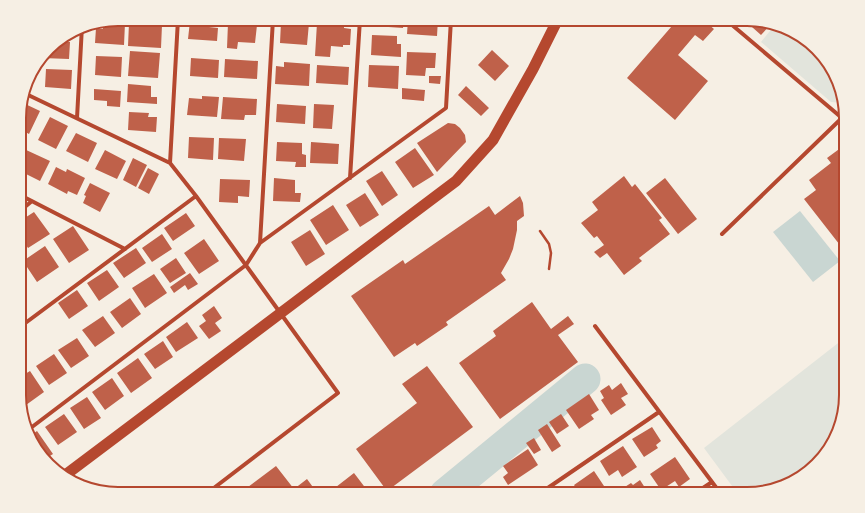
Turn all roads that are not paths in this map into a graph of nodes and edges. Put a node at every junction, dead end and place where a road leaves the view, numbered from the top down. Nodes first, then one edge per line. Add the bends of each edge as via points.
1 (178, 26) edge
2 (273, 26) edge
3 (360, 26) edge
4 (452, 26) edge
5 (554, 26) edge
6 (733, 26) edge
7 (82, 34) edge
8 (29, 95) edge
9 (839, 115) edge
10 (77, 118) junction
11 (839, 121) edge
12 (170, 163) junction
13 (350, 178) junction
14 (196, 196) junction
15 (26, 198) edge
16 (32, 201) junction
17 (26, 206) edge
18 (722, 234) dead end
19 (260, 243) junction
20 (125, 249) junction
21 (246, 265) junction
22 (281, 313) junction
23 (26, 323) edge
24 (595, 326) dead end
25 (659, 412) junction
26 (32, 427) edge
27 (69, 473) edge
28 (712, 482) junction
29 (216, 487) edge
30 (549, 487) edge
31 (704, 487) edge
32 (716, 487) edge

1 - 12 street
2 - 19 street
3 - 13 street
4 - 13 street via 446,108
5 - 22 highway via 493,140 456,181
6 - 9 street
7 - 10 street
8 - 10 street
10 - 12 street
11 - 18 street
12 - 14 street
13 - 19 street
14 - 20 street
14 - 21 street
15 - 16 street
16 - 17 street
16 - 20 street
19 - 21 street
20 - 23 street
21 - 22 street
21 - 26 street
22 - 27 highway
22 - 29 street via 338,393
24 - 25 street
25 - 28 street
25 - 30 street
28 - 31 street
28 - 32 street

